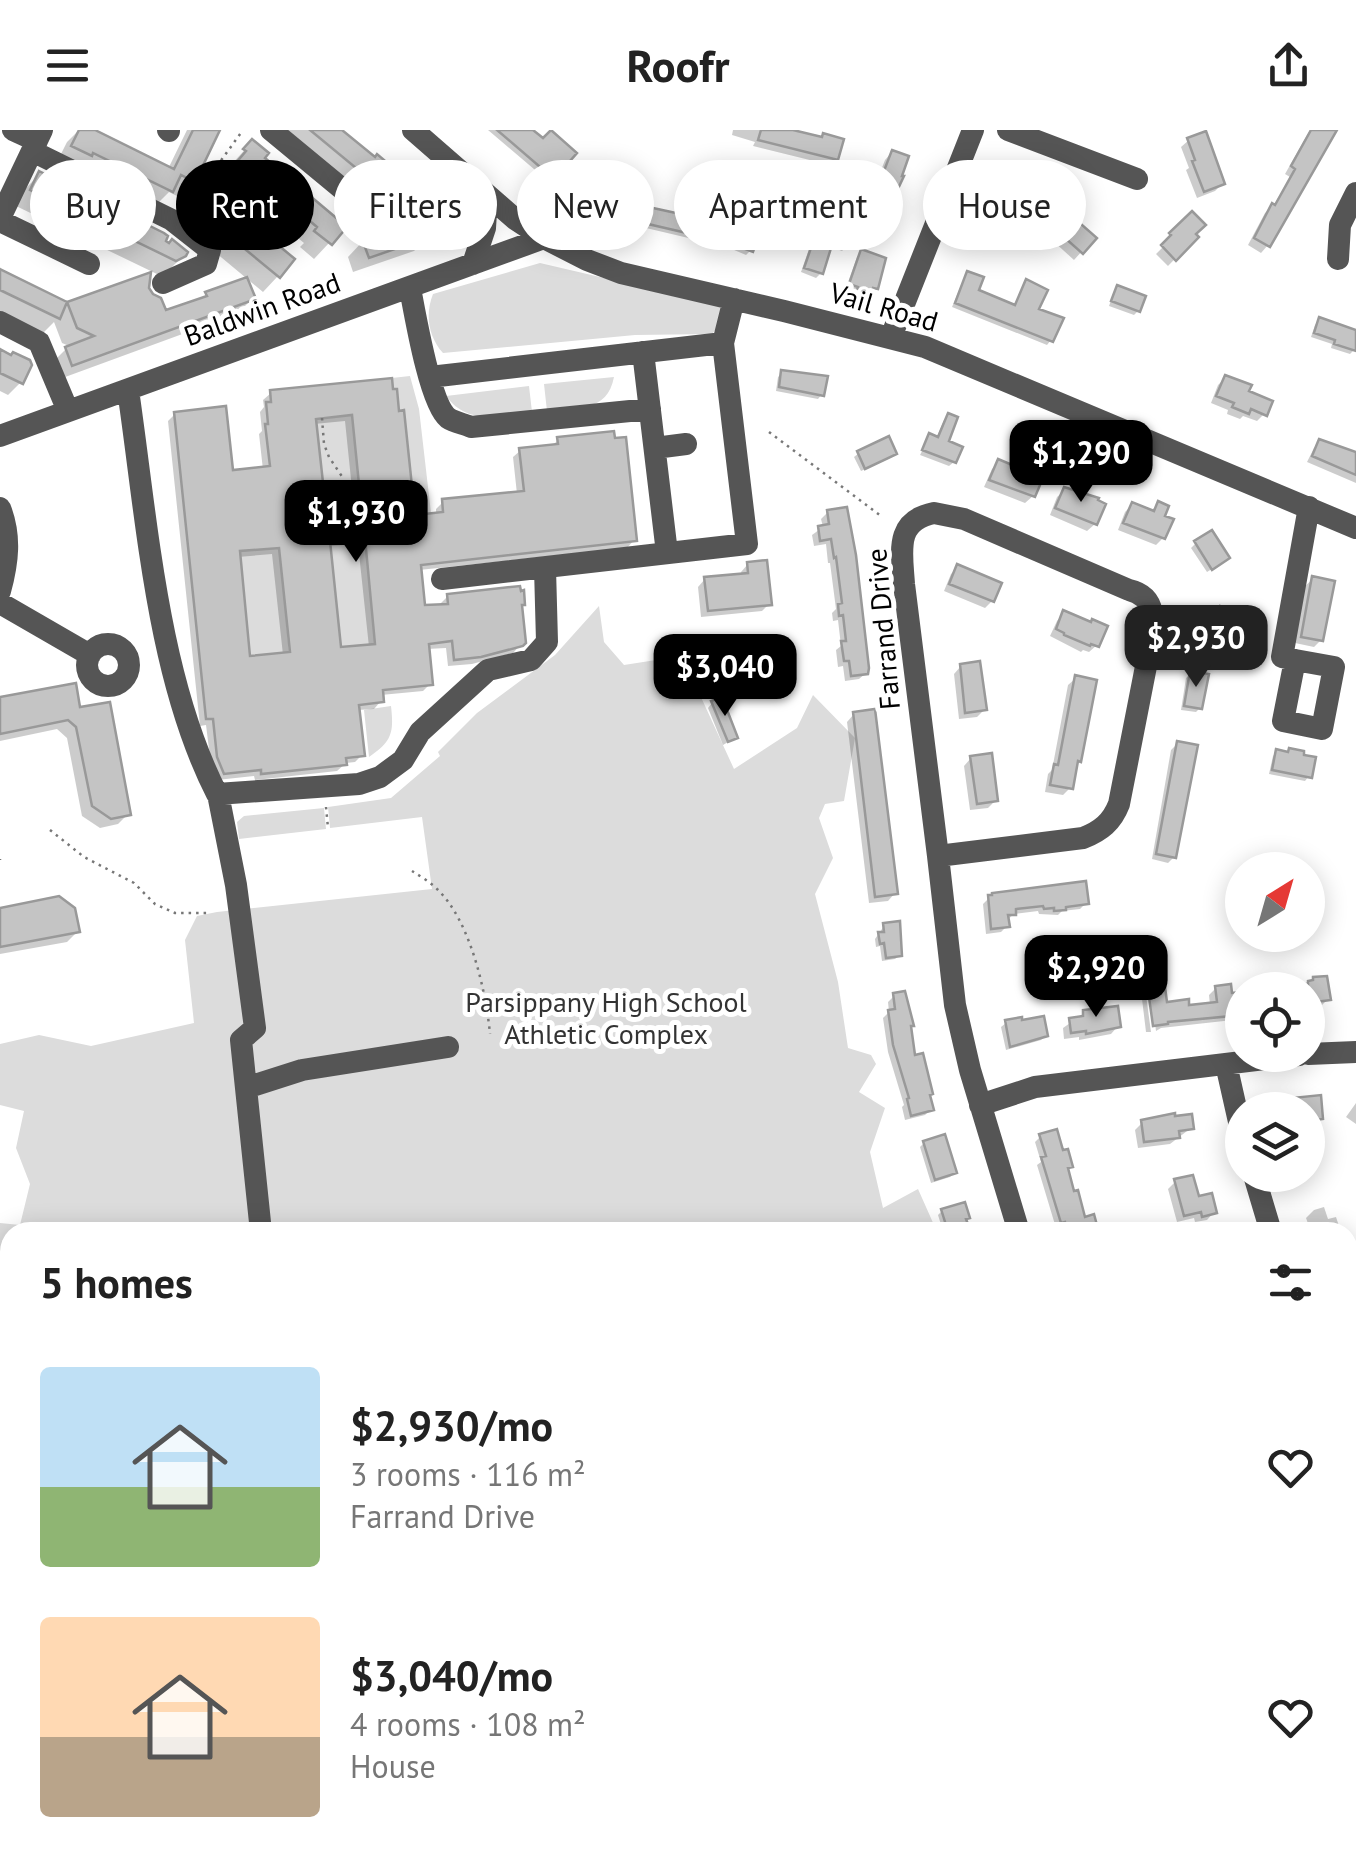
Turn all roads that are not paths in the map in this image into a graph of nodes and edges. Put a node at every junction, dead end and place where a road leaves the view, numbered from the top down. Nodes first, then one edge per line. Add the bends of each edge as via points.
1 (13, 130) edge
2 (271, 130) edge
3 (414, 130) edge
4 (972, 130) edge
5 (1008, 130) edge
6 (37, 141) edge
7 (448, 160) edge
8 (1137, 179) dead end
9 (334, 182) edge
10 (1356, 193) edge
11 (497, 204) edge
12 (0, 219) edge
13 (517, 220) edge
14 (517, 248) edge
15 (477, 250) edge
16 (568, 250) edge
17 (1338, 259) dead end
18 (89, 264) dead end
19 (473, 264) junction
20 (163, 284) dead end
21 (410, 288) junction
22 (734, 299) junction
23 (0, 322) edge
24 (891, 337) junction
25 (723, 342) junction
26 (643, 352) junction
27 (430, 376) junction
28 (128, 390) junction
29 (650, 409) junction
30 (68, 411) junction
31 (0, 436) edge
32 (686, 444) dead end
33 (654, 448) junction
34 (1309, 507) junction
35 (0, 508) edge
36 (1356, 528) edge
37 (667, 553) junction
38 (545, 568) junction
39 (442, 579) dead end
40 (0, 591) edge
41 (0, 603) edge
42 (90, 655) dead end
43 (1295, 660) dead end
44 (218, 794) junction
45 (938, 856) junction
46 (448, 1047) dead end
47 (1356, 1052) edge
48 (1325, 1053) edge
49 (1225, 1064) edge
50 (246, 1088) junction
51 (980, 1106) junction
52 (1259, 1192) edge
53 (260, 1222) edge
54 (1015, 1222) edge
55 (1268, 1222) edge

1 - 6 street
2 - 9 street
3 - 7 street, Vail Road
4 - 24 street
5 - 8 street
6 - 12 street
6 - 20 street via 210,250 206,264
10 - 17 street via 1340,225
11 - 13 street, Vail Road
12 - 18 street
14 - 19 street, Baldwin Road
15 - 19 street
16 - 22 street, Vail Road via 621,272
19 - 21 street, Baldwin Road
21 - 27 street
21 - 28 street, Baldwin Road
22 - 24 street, Vail Road
22 - 25 street
23 - 30 street via 39,342
24 - 34 street, Vail Road
25 - 26 street
25 - 37 street via 747,544
26 - 27 street
26 - 29 street
27 - 29 street via 438,406 471,427
28 - 30 street, Baldwin Road
28 - 44 street via 167,648 192,736
29 - 33 street
30 - 31 street, Baldwin Road
32 - 33 street
33 - 37 street
34 - 36 street, Vail Road
34 - 43 street via 1282,657
35 - 40 street via 8,559
37 - 38 street
38 - 39 street
38 - 44 street via 547,642 531,660 488,670 380,778
41 - 42 street
44 - 50 street via 256,1028 242,1040
45 - 45 street, Farrand Drive via 902,547 908,528 934,512 1139,592 1152,607 1119,804 1109,822 1083,838
45 - 51 street, Farrand Drive via 955,1004
46 - 50 street via 302,1070
47 - 48 street
49 - 51 street via 1035,1088
50 - 53 street
51 - 54 street, Farrand Drive
52 - 55 street

